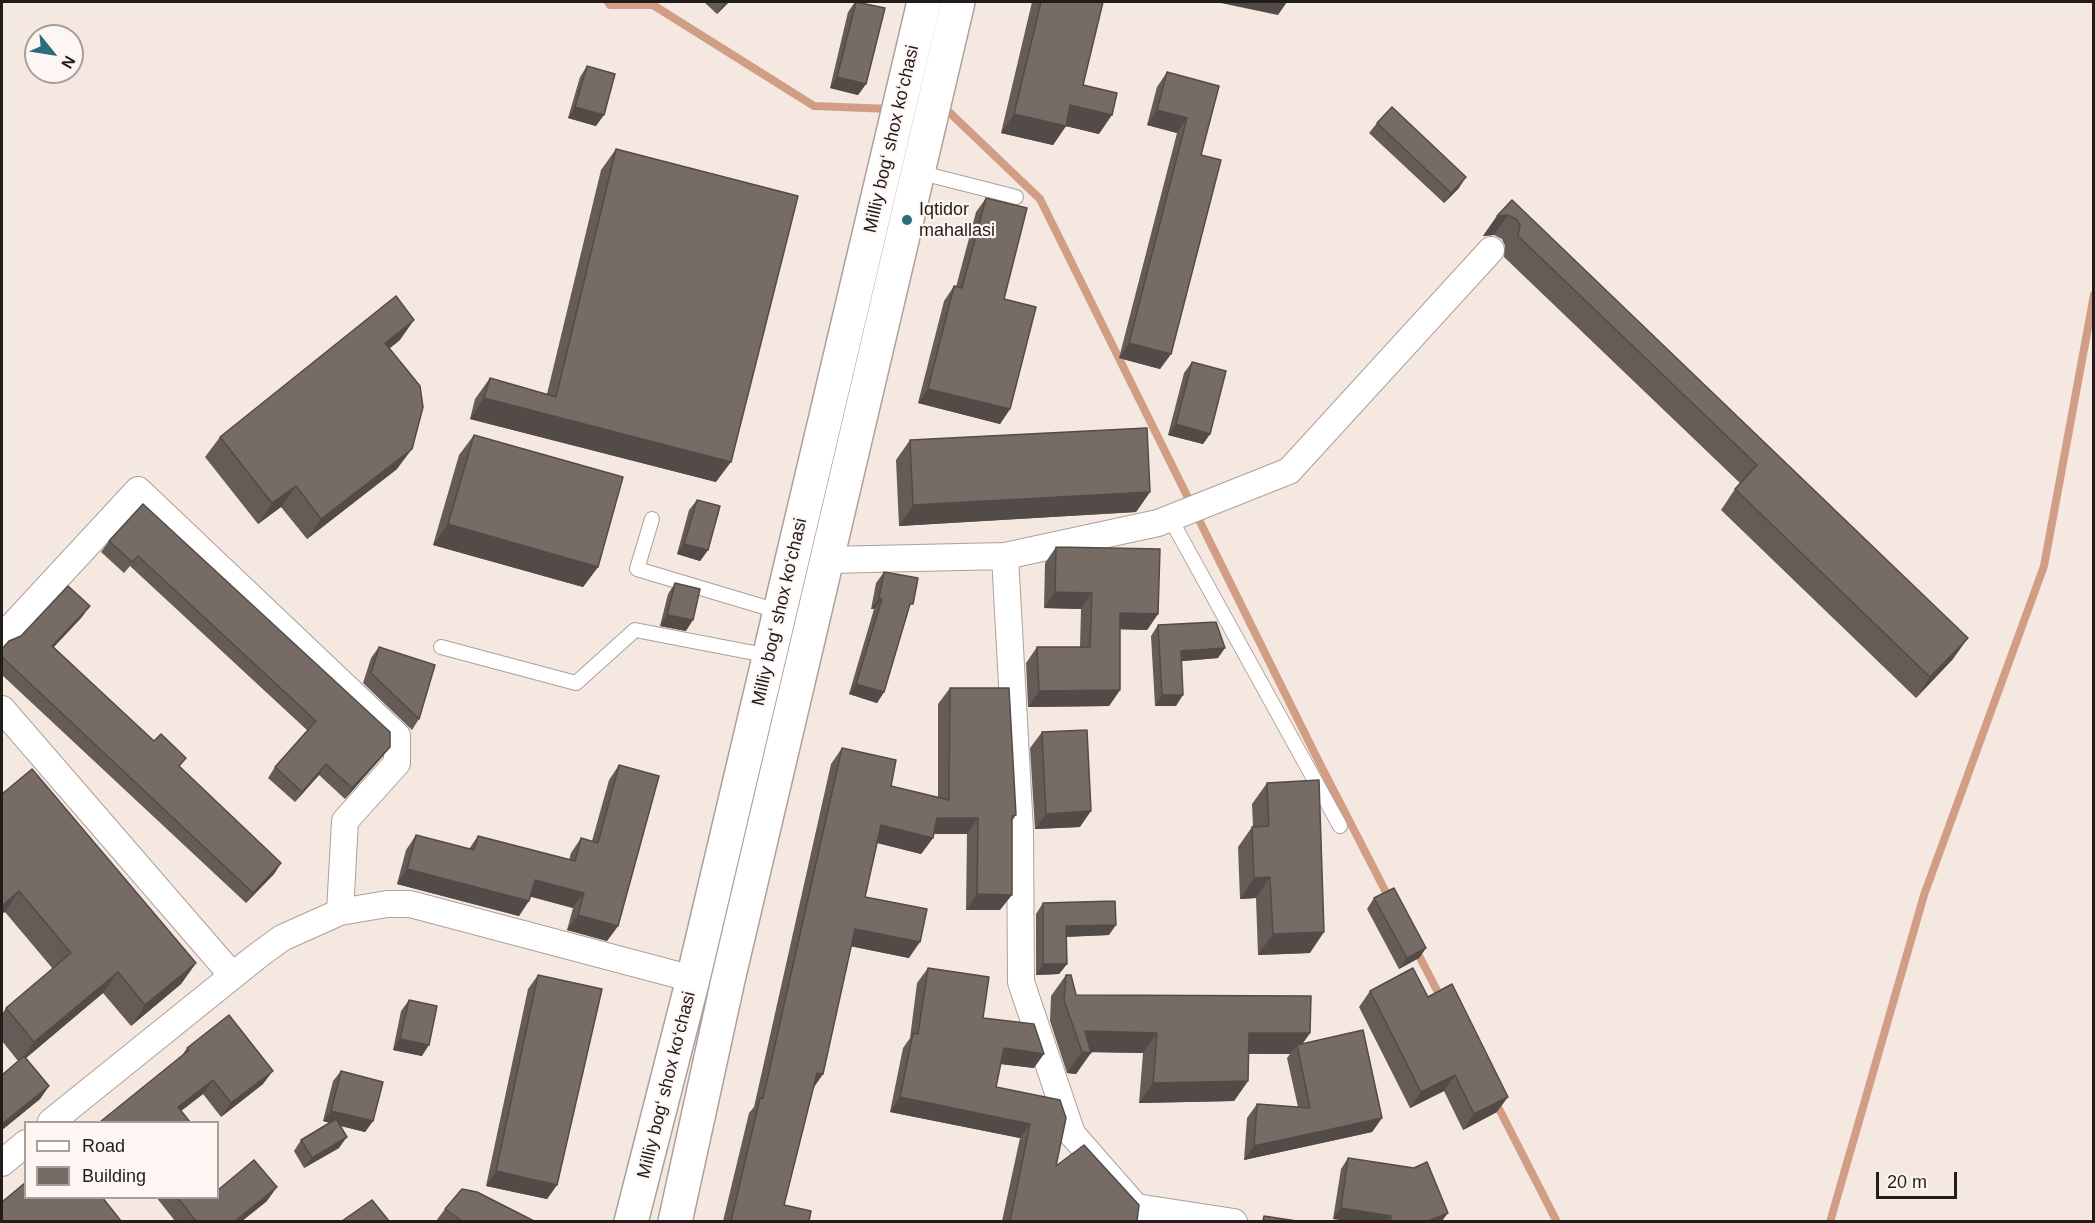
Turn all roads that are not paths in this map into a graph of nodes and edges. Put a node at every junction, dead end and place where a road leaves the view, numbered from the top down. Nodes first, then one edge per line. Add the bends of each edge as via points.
1 (924, 2) edge
2 (958, 2) edge
3 (912, 152) junction
4 (1016, 197) dead end
5 (1491, 250) dead end
6 (1185, 511) junction
7 (652, 519) dead end
8 (1005, 556) junction
9 (828, 560) junction
10 (781, 612) junction
11 (2, 637) edge
12 (441, 647) dead end
13 (771, 656) junction
14 (2, 709) edge
15 (1340, 825) dead end
16 (340, 912) junction
17 (232, 975) junction
18 (693, 978) junction
19 (52, 1121) edge
20 (24, 1145) edge
21 (2, 1163) edge
22 (631, 1221) edge
23 (675, 1221) edge
24 (1234, 1221) edge

1 - 3 main road, Milliy bog‘ shox ko‘chasi via 905,86
2 - 3 main road, Milliy bog‘ shox ko‘chasi via 938,89
3 - 4 lane
3 - 9 main road, Milliy bog‘ shox ko‘chasi
3 - 10 main road, Milliy bog‘ shox ko‘chasi
5 - 6 street via 1289,471
6 - 8 street via 1158,523
6 - 15 lane
7 - 10 lane via 637,569
8 - 9 street
8 - 24 street via 1020,831 1021,982 1072,1134 1136,1207
9 - 23 main road, Milliy bog‘ shox ko‘chasi
10 - 13 main road, Milliy bog‘ shox ko‘chasi
11 - 16 street via 138,490 397,736 397,763 345,822
12 - 13 lane via 576,683 635,630
13 - 18 main road, Milliy bog‘ shox ko‘chasi
14 - 17 street
16 - 17 street via 282,938
16 - 18 street via 410,904
17 - 19 street
18 - 22 main road, Milliy bog‘ shox ko‘chasi
20 - 21 street

